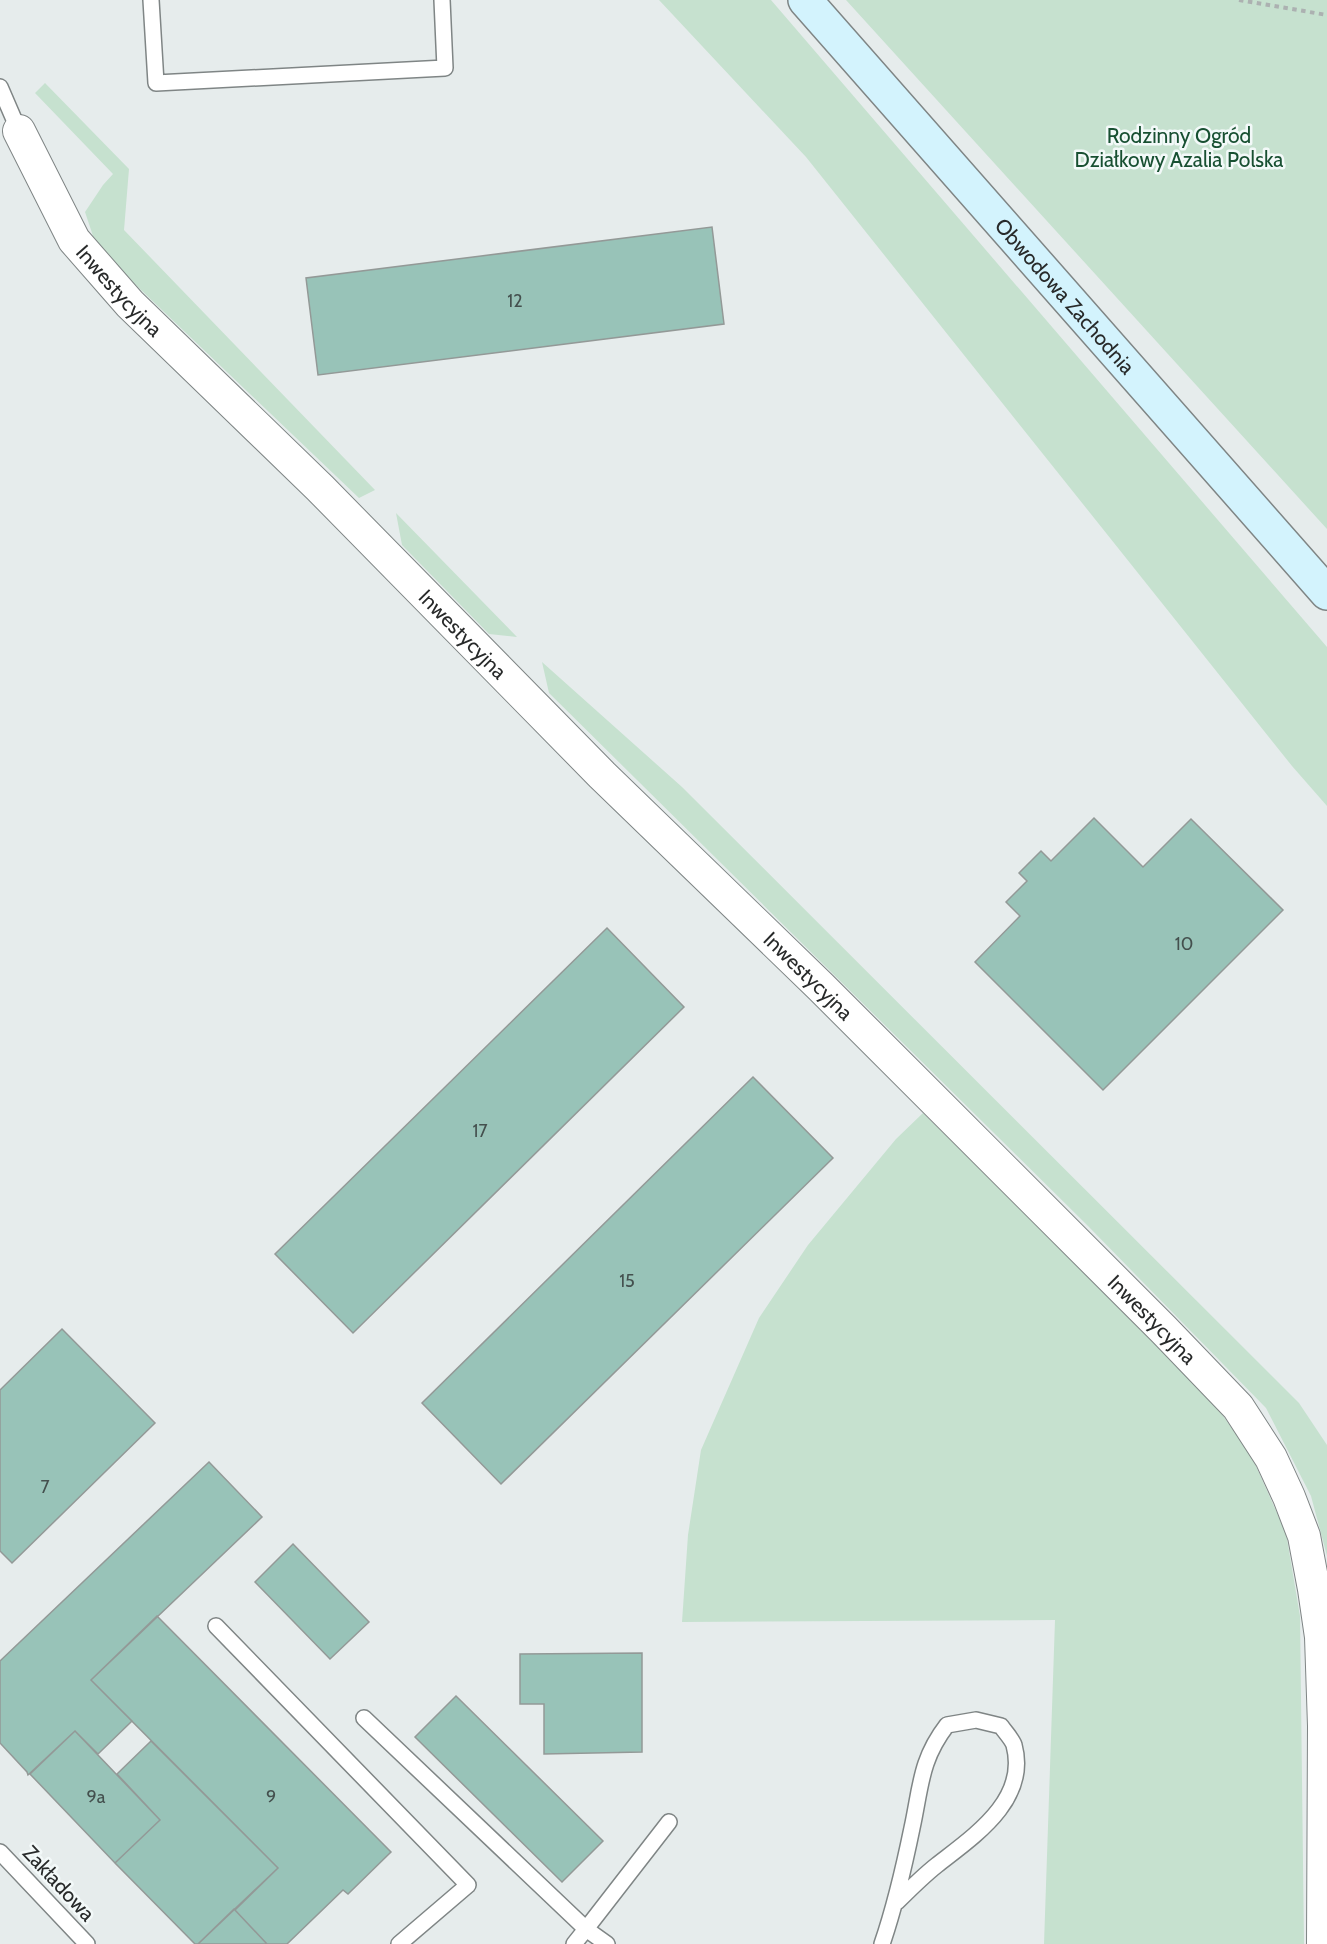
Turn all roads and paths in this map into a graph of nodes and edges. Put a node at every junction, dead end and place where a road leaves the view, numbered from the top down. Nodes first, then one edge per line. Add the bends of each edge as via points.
1 (151, 0) edge
2 (442, 0) edge
3 (805, 0) edge
4 (1239, 0) edge
5 (1327, 15) edge
6 (0, 87) edge
7 (18, 131) joint
8 (1327, 593) edge
9 (216, 1626) dead end
10 (364, 1718) dead end
11 (669, 1822) dead end
12 (0, 1852) edge
13 (897, 1902) junction
14 (586, 1929) junction
15 (87, 1944) edge
16 (399, 1944) edge
17 (574, 1944) edge
18 (607, 1944) edge
19 (882, 1944) edge
20 (1323, 1944) edge

1 - 2 lane via 156,84 445,68
3 - 8 main road, Obwodowa Zachodnia
4 - 5 path
6 - 7 lane
7 - 20 street, Inwestycyjna via 74,240 130,304 320,488 602,775 821,987 1239,1407 1271,1458 1289,1497 1304,1536 1314,1589 1321,1637 1324,1726
9 - 16 lane via 468,1885
10 - 14 lane
11 - 14 lane
12 - 15 lane, Zakładowa
13 - 13 lane via 1005,1805 1016,1775 1014,1744 1001,1726 975,1720 947,1725 935,1741 924,1763
13 - 19 lane
14 - 17 lane
14 - 18 lane

